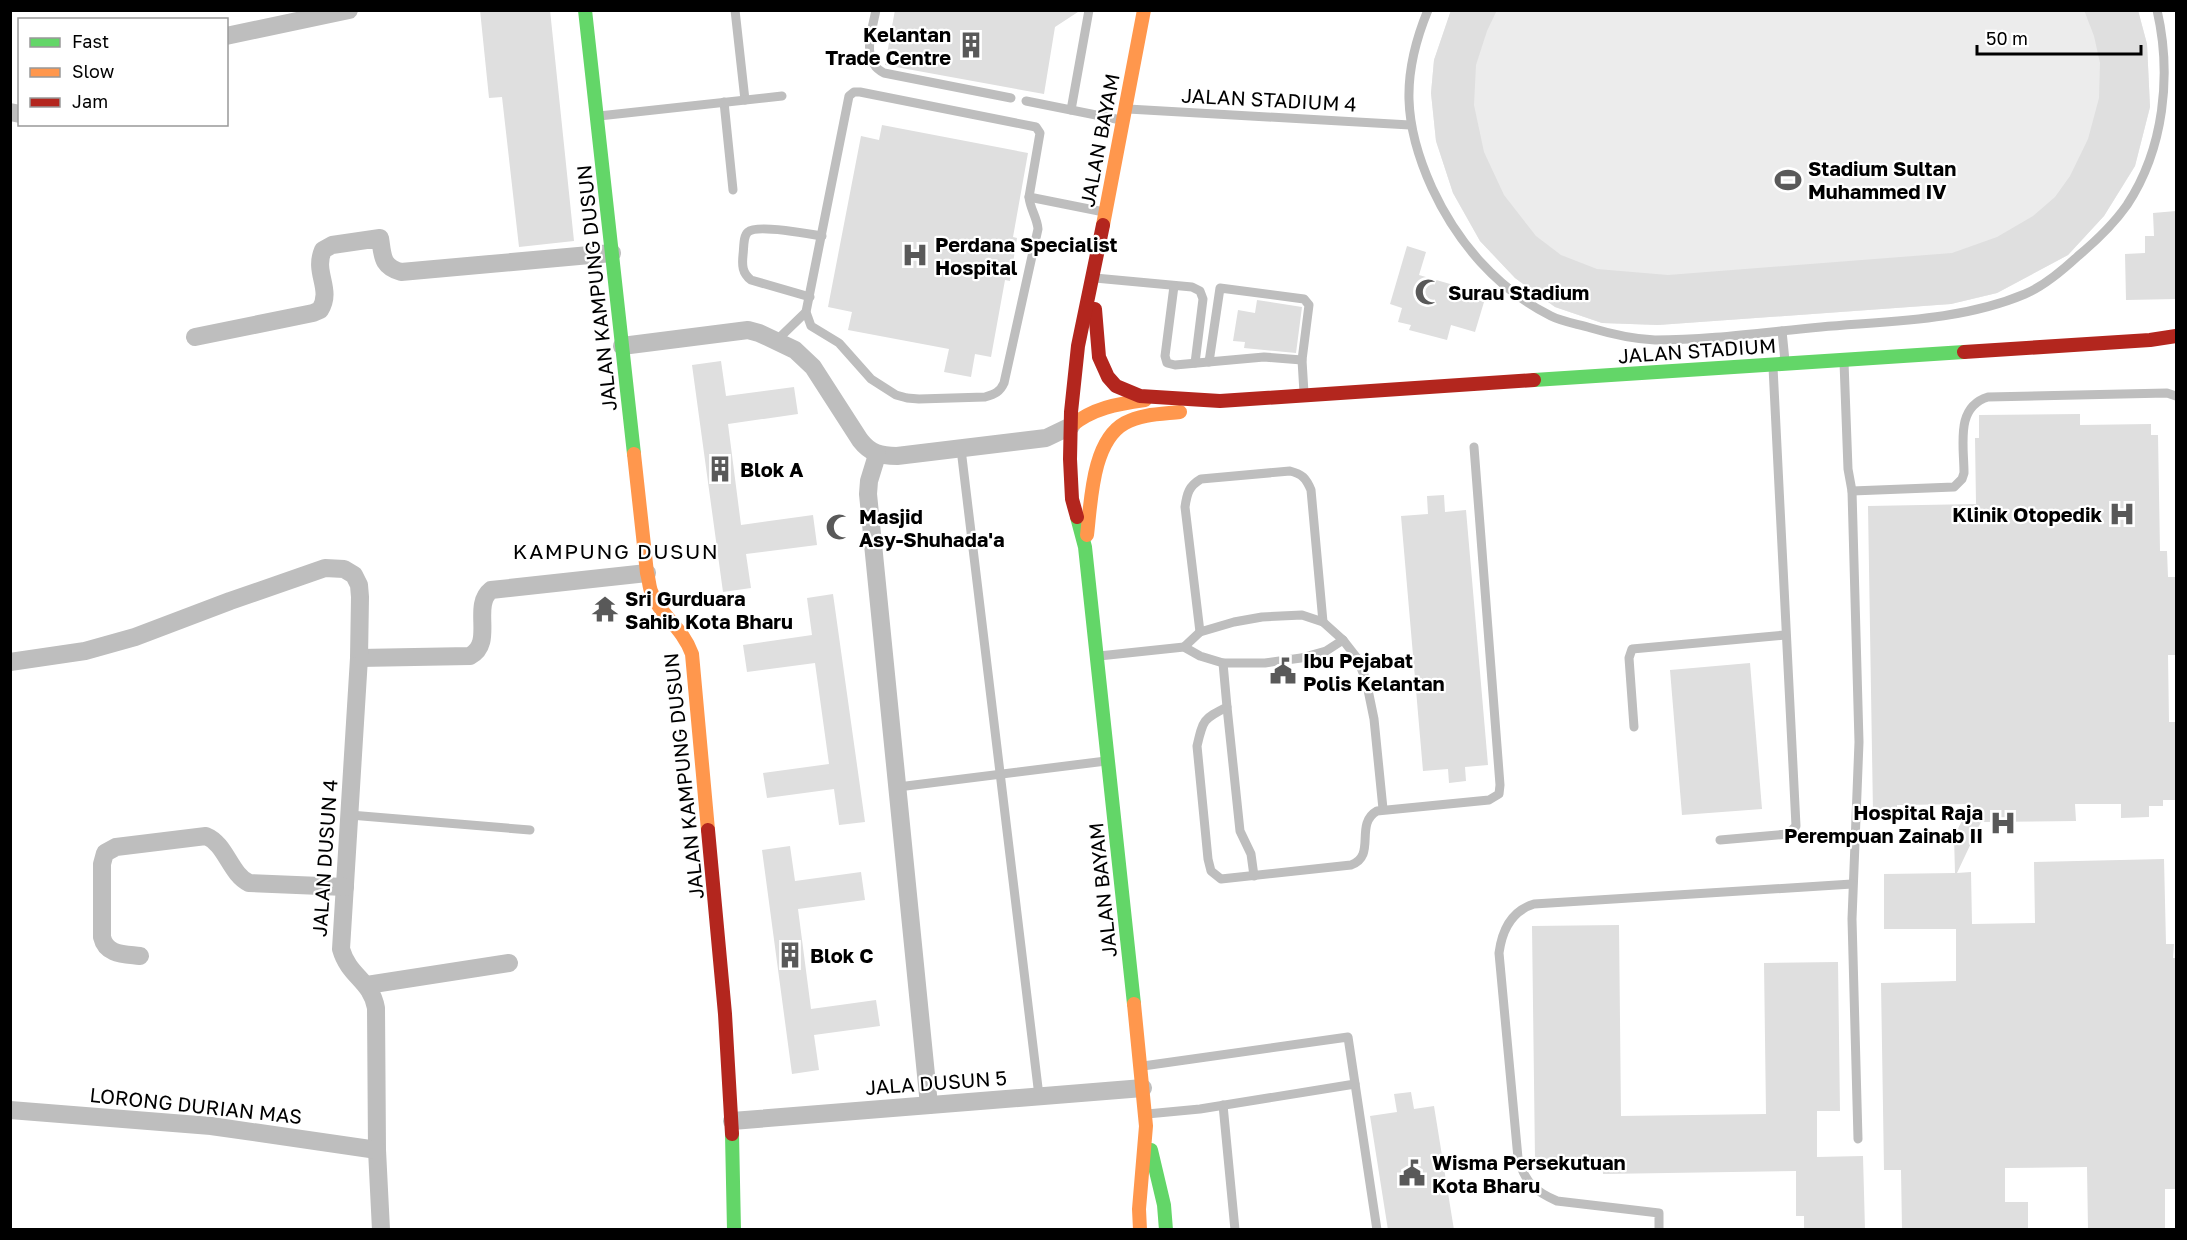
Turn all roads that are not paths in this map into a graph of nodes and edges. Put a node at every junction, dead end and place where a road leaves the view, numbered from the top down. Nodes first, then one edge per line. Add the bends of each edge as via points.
1 (349, 10) edge
2 (585, 10) edge
3 (735, 10) edge
4 (876, 10) edge
5 (1089, 10) edge
6 (1144, 10) edge
7 (1428, 10) edge
8 (2157, 10) edge
9 (228, 36) edge
10 (2176, 55) edge
11 (2165, 56) junction
12 (782, 96) dead end
13 (1011, 98) dead end
14 (745, 100) junction
15 (1026, 101) dead end
16 (724, 102) junction
17 (1071, 110) junction
18 (1124, 115) junction
19 (597, 116) junction
20 (1410, 125) junction
21 (733, 190) dead end
22 (1029, 197) junction
23 (1106, 212) junction
24 (822, 236) junction
25 (612, 253) junction
26 (1094, 278) junction
27 (1174, 286) junction
28 (810, 297) junction
29 (806, 312) junction
30 (1782, 331) junction
31 (2176, 336) edge
32 (195, 337) dead end
33 (776, 341) junction
34 (622, 346) junction
35 (1302, 360) junction
36 (1844, 360) junction
37 (1209, 362) junction
38 (1195, 363) junction
39 (1779, 364) junction
40 (1304, 396) junction
41 (2176, 396) edge
42 (1154, 399) junction
43 (1220, 401) junction
44 (1071, 426) junction
45 (1474, 447) dead end
46 (961, 449) junction
47 (877, 454) junction
48 (1852, 491) junction
49 (1085, 547) junction
50 (647, 573) junction
51 (1323, 622) junction
52 (1200, 632) junction
53 (1785, 635) junction
54 (1343, 640) junction
55 (1184, 647) junction
56 (1097, 657) junction
57 (360, 658) junction
58 (10, 662) edge
59 (1223, 663) junction
60 (1227, 707) junction
61 (1634, 727) dead end
62 (1108, 761) junction
63 (1000, 774) junction
64 (898, 787) junction
65 (1383, 809) junction
66 (350, 815) junction
67 (530, 830) dead end
68 (1720, 840) dead end
69 (1254, 876) junction
70 (1852, 884) junction
71 (345, 887) junction
72 (140, 956) dead end
73 (509, 963) dead end
74 (367, 985) junction
75 (1141, 1066) junction
76 (1355, 1084) junction
77 (1143, 1088) junction
78 (1039, 1096) junction
79 (929, 1105) junction
80 (1223, 1105) junction
81 (10, 1110) edge
82 (1145, 1120) junction
83 (732, 1121) junction
84 (1858, 1139) dead end
85 (377, 1149) junction
86 (381, 1230) edge
87 (734, 1230) edge
88 (1140, 1230) edge
89 (1166, 1230) edge
90 (1235, 1230) edge
91 (1377, 1230) edge
92 (1659, 1230) edge

1 - 9 street
2 - 19 street, JALAN KAMPUNG DUSUN
3 - 14 lane
4 - 13 lane via 869,53 877,69
5 - 17 lane
6 - 18 street, JALAN BAYAM
7 - 20 lane via 1417,36 1408,81
8 - 11 lane
10 - 11 lane
11 - 30 lane via 2162,114 2148,164 2127,204 2102,236 2067,266 2028,294 1971,311
12 - 14 lane
14 - 16 lane
15 - 17 lane, JALAN STADIUM 4
16 - 19 lane
16 - 21 lane
17 - 18 lane, JALAN STADIUM 4
18 - 20 lane, JALAN STADIUM 4
18 - 23 street, JALAN BAYAM
19 - 25 street, JALAN KAMPUNG DUSUN
20 - 30 lane via 1443,211 1470,252 1509,290 1552,317 1652,340
22 - 23 lane
22 - 24 lane via 1040,133 1036,127 854,92 849,96
22 - 29 lane via 1038,229 1004,383 995,394 919,399 896,394 871,379 839,343 811,326
23 - 26 street, JALAN BAYAM
24 - 28 lane
24 - 28 lane via 761,229 745,234 742,264 747,277
25 - 32 street via 401,272 390,269 384,260 380,238 332,245 323,249 318,261 326,297 320,310
25 - 34 street, JALAN KAMPUNG DUSUN
26 - 27 lane
26 - 42 street, JALAN BAYAM via 1098,345 1106,376 1129,394
26 - 44 street, JALAN BAYAM via 1078,346
27 - 38 lane via 1197,289 1202,295
27 - 38 lane via 1165,360 1170,365
28 - 29 lane
29 - 33 lane
30 - 39 lane
31 - 36 street, JALAN STADIUM
33 - 34 street via 759,333 737,330
33 - 47 street via 805,358 860,440
34 - 50 street, JALAN KAMPUNG DUSUN
35 - 37 lane via 1264,357
35 - 37 lane via 1308,302 1222,288 1218,292
35 - 40 lane
36 - 39 street, JALAN STADIUM
36 - 48 lane
37 - 38 lane
39 - 40 street, JALAN STADIUM
39 - 53 lane
40 - 43 street, JALAN STADIUM
41 - 48 lane via 2167,393 1980,399 1964,421 1964,473 1954,487
42 - 43 street, JALAN BAYAM
42 - 44 street via 1088,412
43 - 49 street, JALAN BAYAM via 1194,411 1137,417 1110,435 1096,473
44 - 46 street via 1046,438
44 - 49 street, JALAN BAYAM via 1072,499
45 - 65 lane via 1498,794 1489,800
46 - 47 street via 897,456
46 - 63 lane
47 - 64 street via 868,494
48 - 70 lane via 1859,756
49 - 56 street, JALAN BAYAM
50 - 57 street via 491,590 483,599 482,641 470,656
50 - 83 street, JALAN KAMPUNG DUSUN via 651,592 689,640 693,654
51 - 52 lane via 1302,615 1262,617
51 - 52 lane via 1311,490 1300,473 1290,471 1201,479 1192,484 1185,507
51 - 54 lane
52 - 55 lane
53 - 61 lane via 1632,649 1629,658
53 - 68 lane via 1796,826 1788,834
54 - 59 lane via 1326,651 1300,658
54 - 65 lane via 1357,658 1366,680
55 - 56 lane
55 - 59 lane
56 - 62 street, JALAN BAYAM
57 - 58 street, JALAN DUSUN 4 via 359,585 354,575 335,567 125,640 85,651
57 - 66 street, JALAN DUSUN 4
59 - 60 lane
60 - 69 lane via 1240,831 1251,854
60 - 69 lane via 1208,716 1197,746 1208,859 1211,871 1221,879
62 - 63 lane
62 - 75 street, JALAN BAYAM
63 - 64 lane
63 - 78 lane
64 - 79 street
65 - 69 lane via 1368,819 1365,854 1357,863
66 - 67 lane
66 - 71 street, JALAN DUSUN 4
70 - 84 lane
70 - 92 lane via 1534,904 1513,916 1506,927 1499,953 1522,1174 1542,1194 1557,1201 1659,1213
71 - 72 street via 249,883 216,842 206,836 116,847 103,858 102,937 111,951
71 - 74 street, JALAN DUSUN 4 via 341,949 352,973
73 - 74 street
74 - 85 street, JALAN DUSUN 4 via 376,1008
75 - 76 lane via 1348,1037
75 - 77 street, JALAN BAYAM
76 - 80 lane
76 - 91 lane
77 - 78 street, JALA DUSUN 5
77 - 82 street, JALAN BAYAM
78 - 79 street, JALA DUSUN 5
79 - 83 street, JALA DUSUN 5
80 - 82 lane
80 - 90 lane
81 - 85 street, LORONG DURIAN MAS via 211,1126
82 - 88 street, JALAN BAYAM
82 - 89 street
83 - 87 street, JALAN KAMPUNG DUSUN
85 - 86 street, JALAN DUSUN 4

